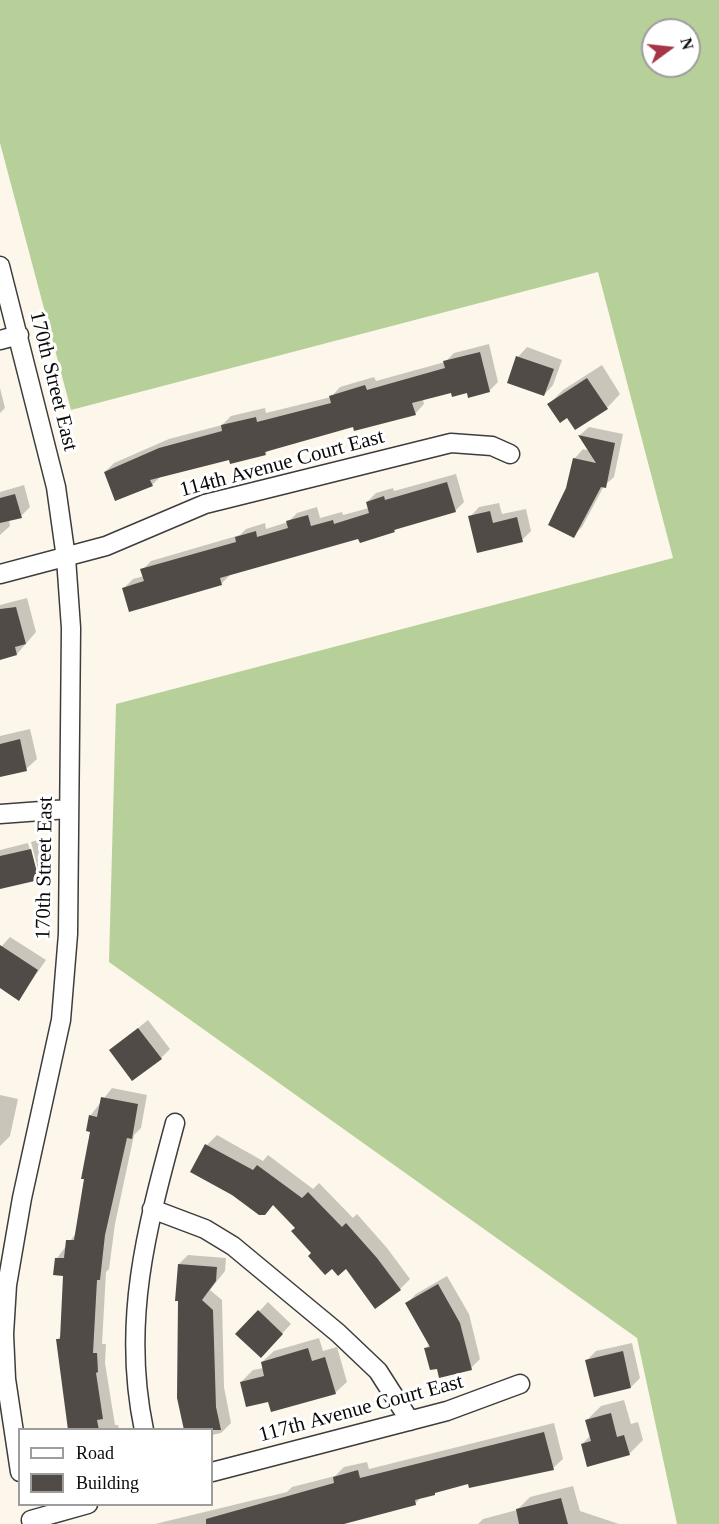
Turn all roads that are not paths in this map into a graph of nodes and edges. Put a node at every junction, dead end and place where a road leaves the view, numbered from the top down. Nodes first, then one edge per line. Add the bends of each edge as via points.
1 (0, 266) edge
2 (19, 335) junction
3 (0, 340) edge
4 (510, 454) dead end
5 (66, 558) junction
6 (0, 574) edge
7 (68, 809) junction
8 (0, 814) edge
9 (175, 1123) dead end
10 (152, 1209) junction
11 (7, 1241) edge
12 (520, 1384) dead end
13 (410, 1421) junction
14 (144, 1428) edge
15 (18, 1459) edge
16 (213, 1472) edge
17 (78, 1506) edge
18 (30, 1516) edge

1 - 2 street, 170th Street East
2 - 3 street
2 - 5 street, 170th Street East via 56,487
4 - 5 street, 114th Avenue Court East via 492,446 451,443 205,504 106,546
5 - 6 street, 114th Avenue Court East
5 - 7 street, 170th Street East via 71,628
7 - 8 street
7 - 11 street, 170th Street East via 68,934 61,1020
9 - 10 street
10 - 13 street via 204,1229 233,1246 378,1371
10 - 14 street via 140,1263 135,1334
11 - 15 street, 170th Street East via 6,1379
12 - 13 street, 117th Avenue Court East
13 - 16 street, 117th Avenue Court East
17 - 18 street

